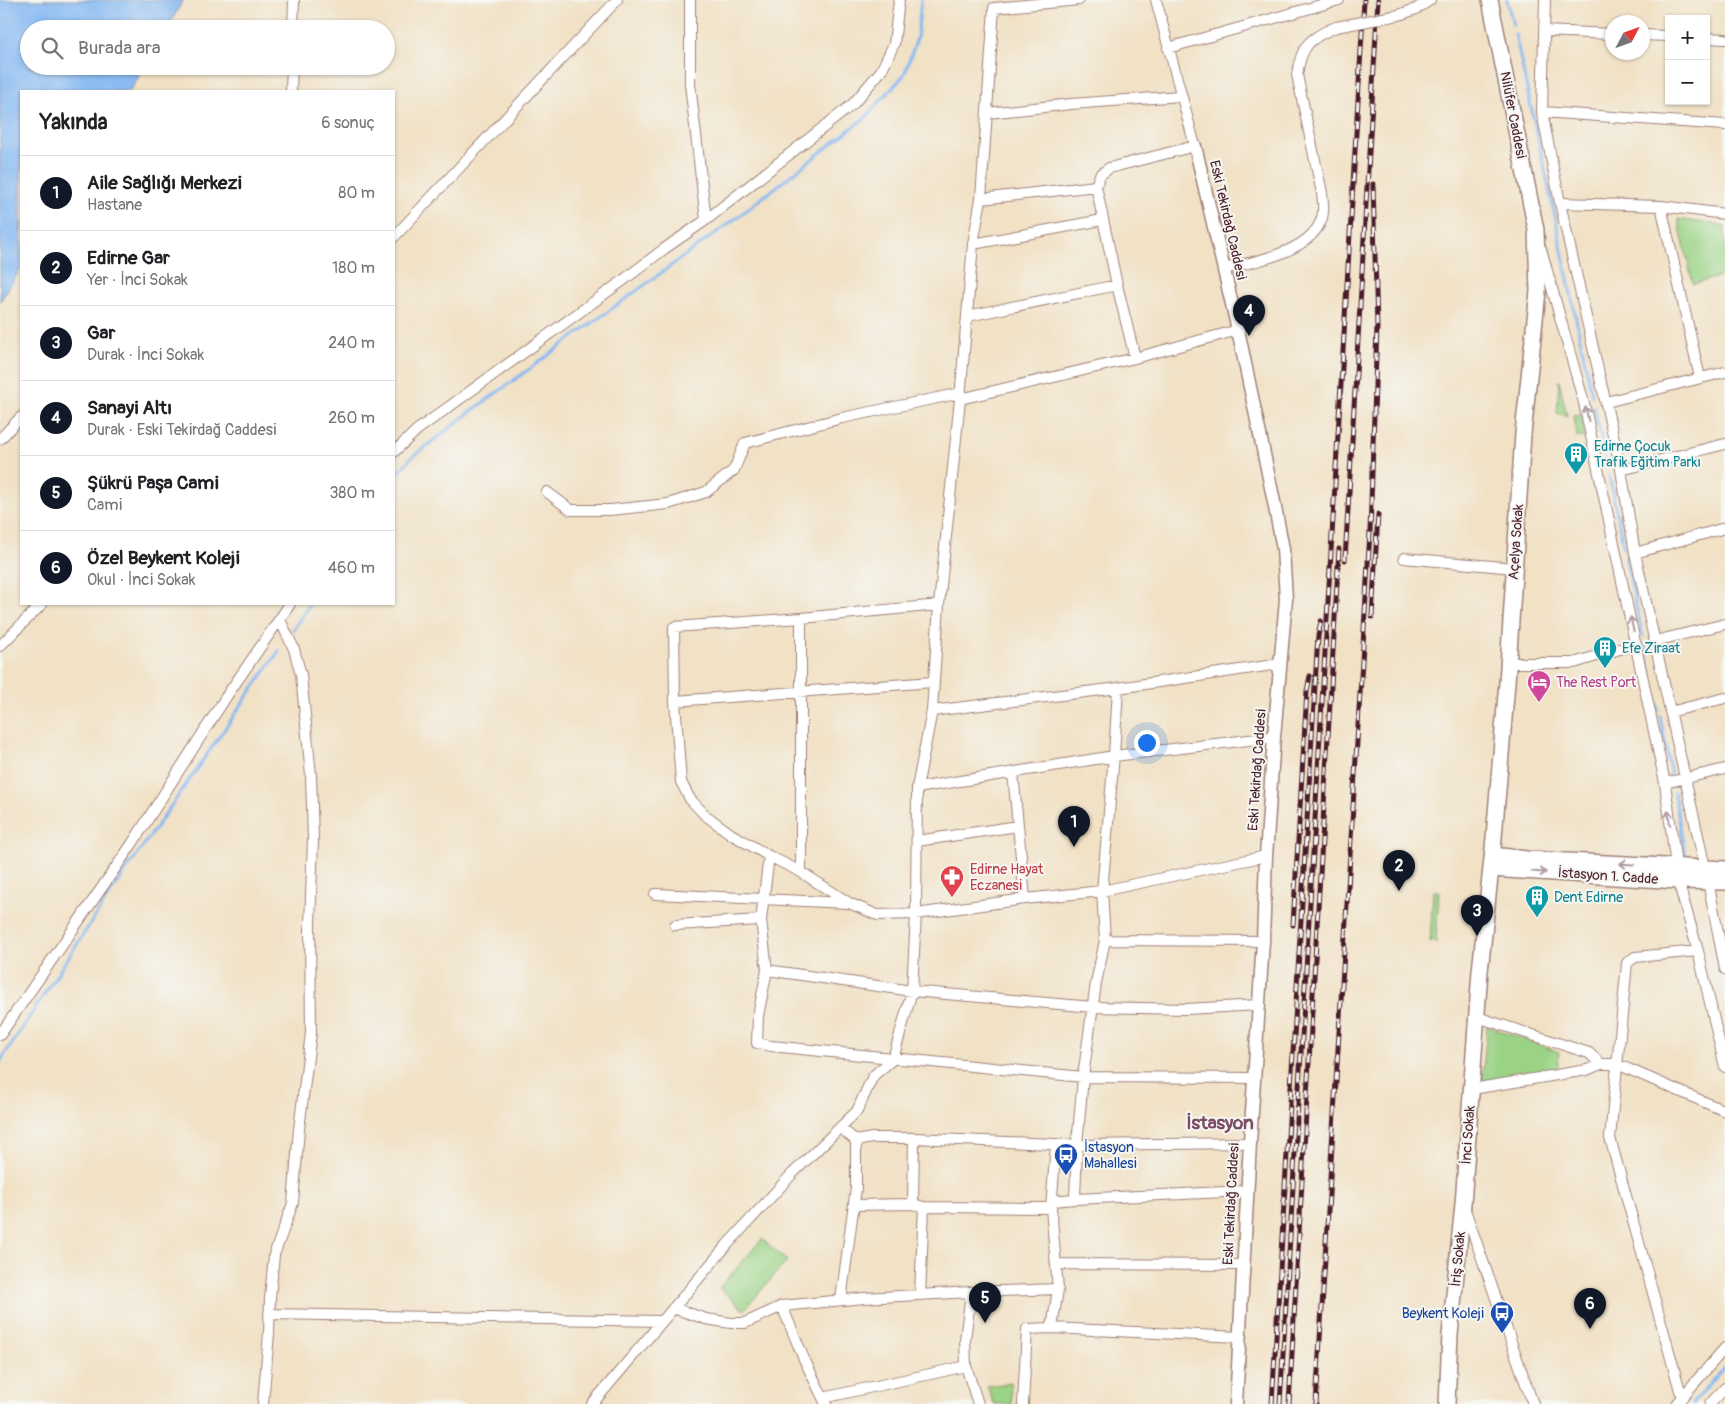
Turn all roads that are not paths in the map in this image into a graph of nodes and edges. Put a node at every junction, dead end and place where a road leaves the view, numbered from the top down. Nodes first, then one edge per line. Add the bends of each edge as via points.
1 (294, 0) edge
2 (617, 0) edge
3 (690, 0) edge
4 (899, 0) edge
5 (1079, 0) edge
6 (1156, 0) edge
7 (1339, 0) edge
8 (1430, 0) edge
9 (1490, 0) edge
10 (1544, 0) edge
11 (293, 20) edge
12 (1544, 31) junction
13 (1605, 34) edge
14 (1650, 35) edge
15 (1665, 36) edge
16 (1710, 38) edge
17 (1725, 39) edge
18 (1168, 48) junction
19 (292, 75) edge
20 (291, 90) edge
21 (1181, 96) junction
22 (1542, 112) junction
23 (988, 113) junction
24 (1725, 125) edge
25 (1195, 146) junction
26 (1096, 186) junction
27 (981, 199) junction
28 (1560, 203) junction
29 (1661, 206) junction
30 (1725, 214) edge
31 (706, 220) junction
32 (1102, 220) junction
33 (1536, 230) junction
34 (395, 236) edge
35 (973, 244) junction
36 (1224, 269) junction
37 (1117, 285) junction
38 (968, 316) junction
39 (1238, 330) junction
40 (1135, 358) junction
41 (1725, 372) edge
42 (1700, 378) junction
43 (960, 396) junction
44 (1606, 402) junction
45 (20, 417) edge
46 (0, 438) edge
47 (1725, 444) edge
48 (395, 451) edge
49 (1621, 470) junction
50 (546, 492) dead end
51 (1725, 528) edge
52 (1635, 552) junction
53 (1404, 558) dead end
54 (1514, 568) junction
55 (41, 605) edge
56 (289, 605) edge
57 (939, 605) junction
58 (800, 618) junction
59 (280, 620) junction
60 (1725, 624) edge
61 (1655, 641) junction
62 (1636, 644) junction
63 (0, 646) edge
64 (1508, 663) junction
65 (1280, 664) junction
66 (934, 682) junction
67 (1118, 688) junction
68 (801, 691) junction
69 (1725, 698) edge
70 (675, 701) junction
71 (932, 711) junction
72 (1670, 712) junction
73 (1274, 737) junction
74 (1114, 756) junction
75 (1725, 769) edge
76 (1013, 772) junction
77 (1685, 780) junction
78 (1665, 783) junction
79 (918, 788) junction
80 (1018, 826) junction
81 (917, 841) junction
82 (769, 856) junction
83 (1266, 856) junction
84 (1492, 862) junction
85 (1725, 869) edge
86 (801, 872) junction
87 (1677, 874) junction
88 (1706, 874) junction
89 (1725, 882) edge
90 (1102, 891) junction
91 (656, 894) dead end
92 (763, 899) junction
93 (1025, 899) junction
94 (848, 903) junction
95 (916, 914) junction
96 (761, 920) junction
97 (675, 925) dead end
98 (1105, 940) junction
99 (1263, 941) junction
100 (1698, 951) junction
101 (1725, 969) edge
102 (767, 970) junction
103 (912, 991) junction
104 (1258, 1005) junction
105 (1093, 1007) junction
106 (1477, 1017) junction
107 (0, 1035) edge
108 (893, 1060) junction
109 (1600, 1064) junction
110 (1617, 1064) junction
111 (1725, 1067) edge
112 (1083, 1077) junction
113 (1255, 1078) junction
114 (1472, 1089) junction
115 (1725, 1111) edge
116 (841, 1128) junction
117 (914, 1138) junction
118 (856, 1141) junction
119 (1250, 1143) junction
120 (1056, 1145) junction
121 (1077, 1146) junction
122 (1247, 1191) junction
123 (1075, 1198) junction
124 (1463, 1204) junction
125 (854, 1205) junction
126 (1051, 1205) junction
127 (918, 1206) junction
128 (1056, 1264) junction
129 (1243, 1265) junction
130 (1058, 1289) junction
131 (971, 1292) junction
132 (920, 1296) junction
133 (841, 1300) junction
134 (782, 1306) junction
135 (673, 1308) junction
136 (269, 1314) junction
137 (662, 1321) junction
138 (1052, 1328) junction
139 (1240, 1337) junction
140 (1725, 1348) edge
141 (966, 1366) junction
142 (1725, 1388) edge
143 (824, 1401) edge
144 (1679, 1401) edge
145 (263, 1404) edge
146 (592, 1404) edge
147 (978, 1404) edge
148 (1022, 1404) edge
149 (1236, 1404) edge
150 (1447, 1404) edge
151 (1533, 1404) edge
152 (1710, 1404) edge

1 - 11 street
2 - 34 street
3 - 31 street via 690,84
4 - 31 street via 894,44 881,71 853,104
5 - 23 street via 994,8
6 - 18 street
7 - 18 street
8 - 36 street, bridge via 1399,15 1336,27 1308,43 1299,59 1298,76 1322,193 1324,209 1321,223 1296,246
9 - 33 main road, Nilüfer Caddesi
10 - 12 street
12 - 13 street
12 - 22 street
14 - 15 street
16 - 17 street
18 - 21 street
19 - 20 street
21 - 23 street
21 - 25 street
22 - 24 street
22 - 28 street
23 - 27 street
25 - 26 street via 1109,168 1100,175
25 - 36 street, Eski Tekirdağ Caddesi
26 - 27 street
26 - 32 street
27 - 35 street
28 - 29 street
28 - 44 street
29 - 30 street
29 - 42 street
31 - 48 street via 417,430
32 - 35 street
32 - 37 street
33 - 54 main road, Açelya Sokak via 1538,291 1523,434
62 -> 33 street via 1584,403
35 - 38 street
36 - 39 street, Eski Tekirdağ Caddesi
37 - 38 street
37 - 40 street
38 - 43 street
39 - 40 street
39 - 65 street, Eski Tekirdağ Caddesi via 1283,549 1286,600
40 - 43 street
41 - 42 street
42 - 44 street
43 - 50 street via 842,418 745,443 734,470 706,492 668,504 571,510
43 - 57 street
44 - 49 street
45 - 46 street
47 - 49 street
49 - 52 street
51 - 52 street
52 - 61 street
53 - 54 street
54 - 64 main road, Açelya Sokak
55 - 63 street
56 - 59 street
57 - 58 street
57 - 66 street
58 - 68 street
58 - 70 street via 674,627
59 - 107 street via 226,697 132,844
59 - 136 street via 302,676 311,775 311,1033 293,1203 274,1255
60 - 61 street
61 - 72 street
62 - 64 street via 1574,663
62 - 78 street
64 - 84 main road, Açelya Sokak
65 - 67 street
65 - 73 street, Eski Tekirdağ Caddesi
66 - 68 street
66 - 71 street
67 - 71 street
67 - 74 street
68 - 70 street
68 - 86 street
69 - 72 street
70 - 82 street via 681,782 690,799 724,829
71 - 79 street
72 - 77 street
73 - 74 street
73 - 83 street, Eski Tekirdağ Caddesi
74 - 76 street
74 - 90 street
75 - 77 street
76 - 79 street
76 - 80 street
77 - 78 street
77 - 88 street
87 -> 78 street
79 - 81 street
80 - 81 street
80 - 93 street
81 - 95 street
82 - 86 street
82 - 92 street
83 - 90 street
83 - 99 street, Eski Tekirdağ Caddesi
84 - 87 main road, İstasyon 1. Cadde via 1527,859
84 - 106 main road, İnci Sokak
85 - 88 main road, İstasyon 1. Cadde
86 - 94 street
87 - 88 main road, İstasyon 1. Cadde
87 - 100 street
88 - 89 main road, İstasyon 1. Cadde
88 - 101 street
90 - 93 street
90 - 98 street
91 - 92 street
92 - 94 street
92 - 96 street
93 - 95 street
94 - 95 street via 877,915
95 - 103 street
96 - 97 street
96 - 102 street
98 - 99 street
98 - 105 street
99 - 104 street, Eski Tekirdağ Caddesi
100 - 110 street via 1635,958 1627,963
100 - 111 street
102 - 103 street
102 - 108 street via 758,1016 757,1043
103 - 105 street
103 - 108 street
104 - 105 street via 1187,1009
104 - 113 street, Eski Tekirdağ Caddesi
105 - 112 street
106 - 109 street via 1589,1053
106 - 114 main road, İnci Sokak
108 - 112 street
108 - 116 street via 873,1076 857,1111
109 - 110 street
109 - 114 street via 1587,1070
110 - 115 street
110 - 144 street via 1610,1138
112 - 113 street
112 - 121 street
113 - 119 street, Eski Tekirdağ Caddesi
114 - 124 main road, İnci Sokak
116 - 118 street
116 - 135 street via 792,1174
117 - 118 street
117 - 120 street
117 - 127 street
118 - 125 street
119 - 121 street
119 - 122 street, Eski Tekirdağ Caddesi
120 - 121 street
120 - 126 street
121 - 123 street
122 - 123 street
122 - 129 street, Eski Tekirdağ Caddesi
123 - 126 street
124 - 150 main road, İriş Sokak via 1450,1335
124 - 151 street, İnci Sokak
125 - 127 street
125 - 133 street
126 - 127 street
126 - 128 street
127 - 132 street
128 - 129 street
128 - 130 street
129 - 139 street, Eski Tekirdağ Caddesi
130 - 131 street
130 - 138 street
131 - 132 street
131 - 141 street via 965,1340
132 - 133 street
133 - 134 street
134 - 135 street via 745,1323 706,1319
134 - 143 street
135 - 137 street
136 - 137 street
136 - 145 street
137 - 146 street
138 - 139 street
138 - 148 street via 1027,1329
139 - 149 street, Eski Tekirdağ Caddesi
140 - 144 street
141 - 143 street
141 - 147 street
142 - 152 street

